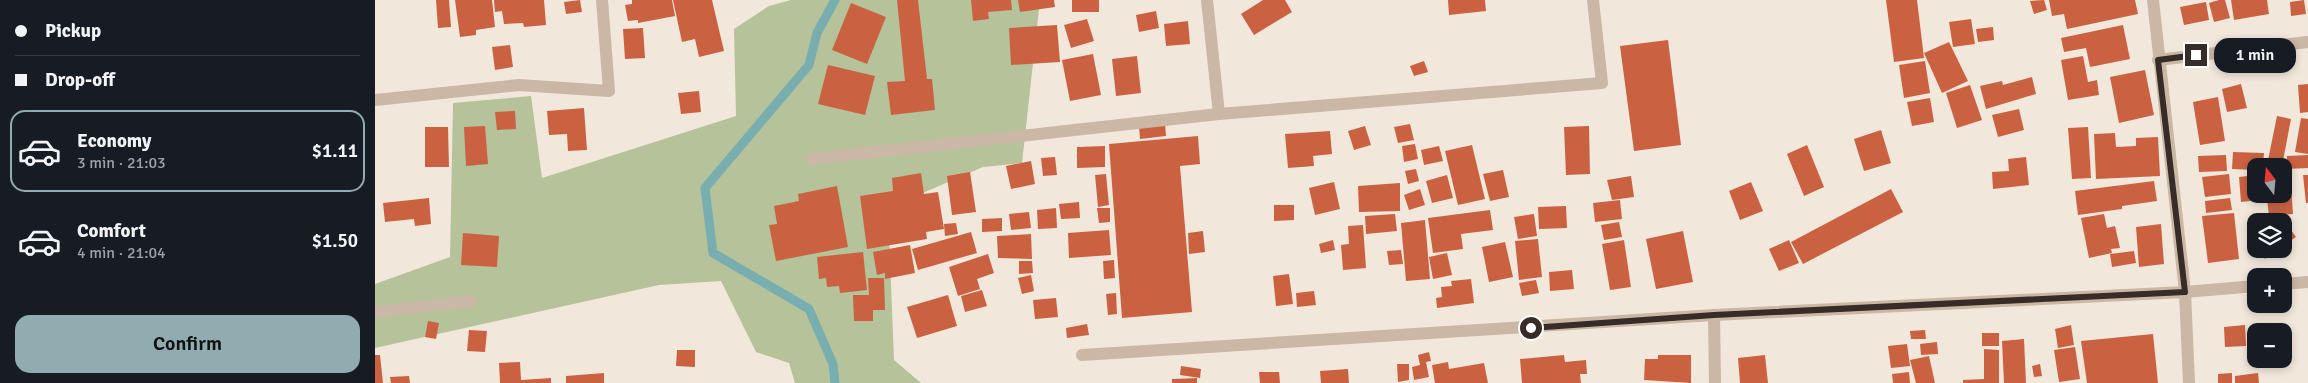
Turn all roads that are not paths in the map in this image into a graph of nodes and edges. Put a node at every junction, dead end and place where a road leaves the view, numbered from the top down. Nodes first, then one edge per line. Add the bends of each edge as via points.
1 (602, 0) edge
2 (1207, 0) edge
3 (1593, 0) edge
4 (2153, 0) edge
5 (2308, 42) edge
6 (2158, 60) junction
7 (375, 100) edge
8 (1219, 114) junction
9 (812, 159) dead end
10 (2308, 282) edge
11 (2292, 283) edge
12 (2247, 287) edge
13 (2185, 292) junction
14 (471, 302) dead end
15 (375, 312) edge
16 (1714, 315) junction
17 (1082, 354) dead end
18 (1715, 383) edge
19 (2189, 383) edge

1 - 7 street via 609,91 519,85
2 - 8 street
3 - 8 street via 1602,83
4 - 6 street
5 - 6 street
6 - 13 street
8 - 9 street
10 - 11 street
12 - 13 street
13 - 16 street
13 - 19 street
14 - 15 street
16 - 17 street
16 - 18 street

